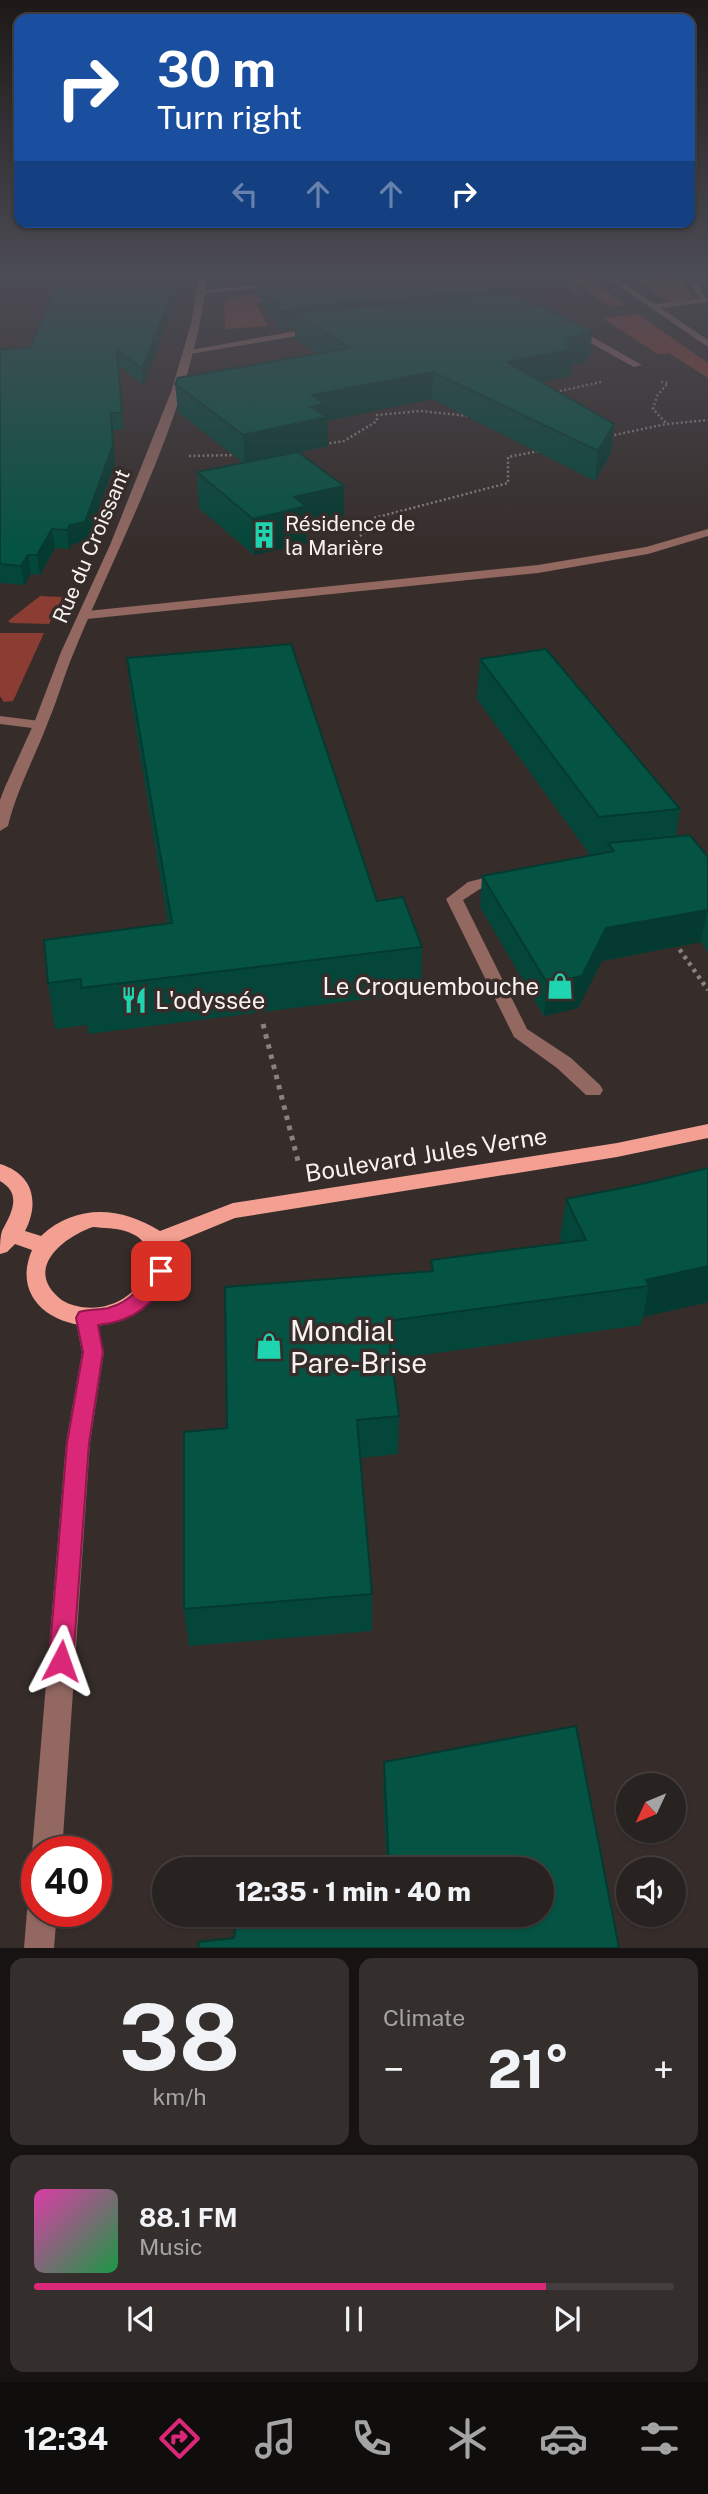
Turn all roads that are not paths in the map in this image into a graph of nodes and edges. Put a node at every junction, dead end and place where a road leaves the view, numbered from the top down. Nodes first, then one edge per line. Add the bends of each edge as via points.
1 (184, 368) edge
2 (708, 532) edge
3 (87, 614) junction
4 (0, 720) edge
5 (40, 725) junction
6 (0, 826) edge
7 (522, 874) edge
8 (593, 1090) dead end
9 (708, 1131) edge
10 (0, 1171) edge
11 (7, 1240) edge
12 (156, 1241) junction
13 (45, 1246) junction
14 (86, 1318) junction
15 (48, 1836) edge
16 (41, 1927) edge
17 (39, 1948) edge

1 - 3 street, Rue du Croissant
2 - 3 street via 648,550 538,569
3 - 5 street, Rue du Croissant
4 - 5 street
5 - 6 street, Rue du Croissant via 5,802
7 - 8 street via 474,885 454,900 520,1033
9 - 12 main road, Boulevard Jules Verne via 618,1150 233,1211
10 - 11 main road via 19,1187 25,1202 22,1218
11 - 13 main road
12 - 13 main road via 130,1222 93,1219 58,1233
12 - 14 main road via 162,1255 161,1271 143,1299 126,1310
13 - 14 main road via 34,1278 39,1292 50,1305
14 - 15 street via 93,1352 78,1443
16 - 17 street

